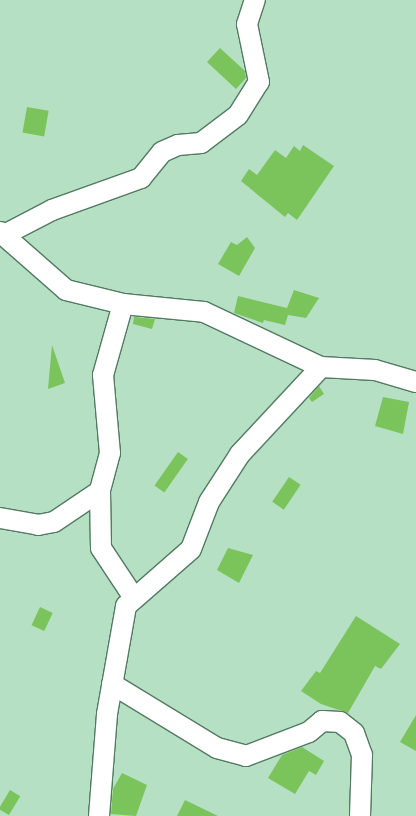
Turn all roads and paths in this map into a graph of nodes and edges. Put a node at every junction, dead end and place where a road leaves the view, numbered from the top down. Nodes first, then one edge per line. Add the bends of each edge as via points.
1 (255, 0) edge
2 (2, 234) edge
3 (123, 304) junction
4 (321, 367) junction
5 (416, 382) edge
6 (100, 491) junction
7 (0, 518) edge
8 (134, 598) junction
9 (112, 684) junction
10 (99, 816) edge
11 (360, 816) edge

1 - 2 street via 247,24 259,82 238,115 201,143 178,145 162,152 141,178 52,210
2 - 3 street via 66,290
3 - 4 street via 204,312
3 - 6 street via 103,375 110,453
4 - 5 street via 375,370
4 - 8 street via 240,454 209,502 191,548
6 - 7 street via 54,522 38,525
6 - 8 street via 101,548
8 - 9 street via 126,606
9 - 10 street
9 - 11 street via 217,748 246,756 309,732 322,721 340,722 354,733 362,755

